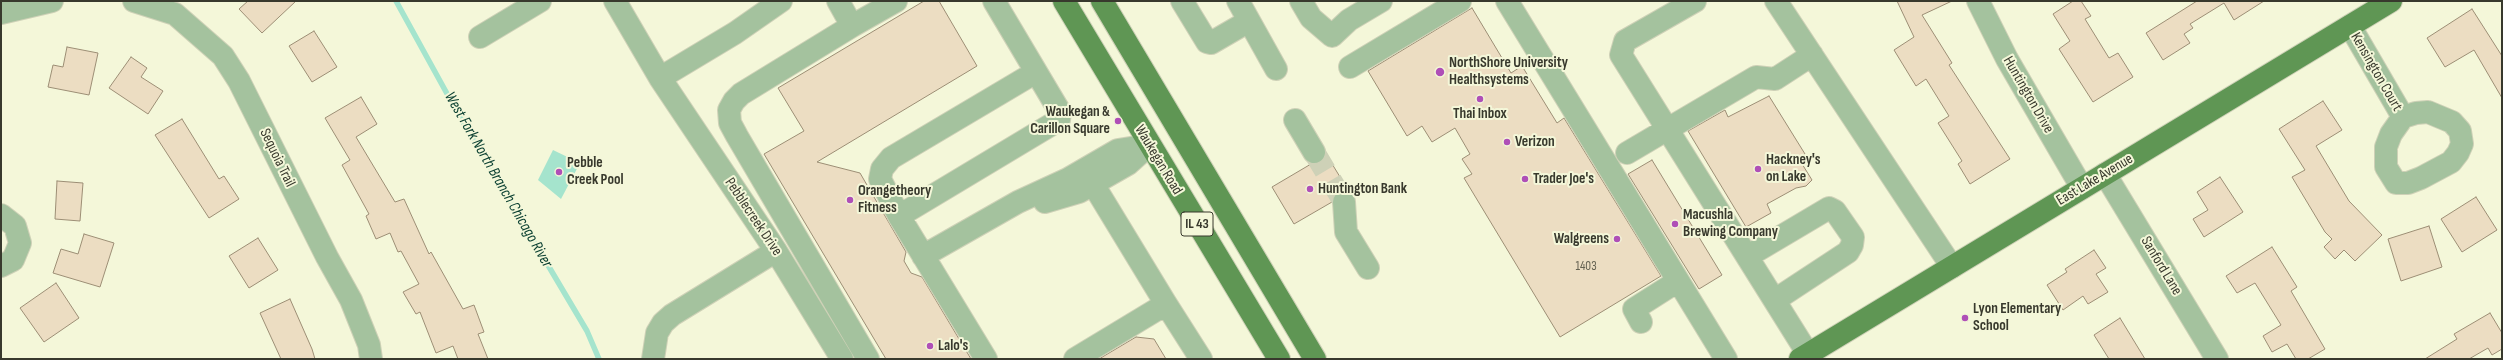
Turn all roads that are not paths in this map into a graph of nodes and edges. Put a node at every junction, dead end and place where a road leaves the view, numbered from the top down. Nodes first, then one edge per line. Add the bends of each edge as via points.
1 (52, 1) edge
2 (134, 1) edge
3 (540, 1) edge
4 (615, 1) edge
5 (781, 1) edge
6 (838, 1) edge
7 (896, 1) edge
8 (994, 1) edge
9 (1064, 1) edge
10 (1102, 1) edge
11 (1182, 1) edge
12 (1238, 1) edge
13 (1301, 1) edge
14 (1381, 1) edge
15 (1460, 1) edge
16 (1507, 1) edge
17 (1695, 1) edge
18 (1776, 1) edge
19 (1978, 1) edge
20 (2391, 1) edge
21 (179, 8) edge
22 (1, 12) edge
23 (1249, 21) junction
24 (852, 26) junction
25 (2350, 26) junction
26 (480, 37) dead end
27 (1812, 55) junction
28 (1350, 67) dead end
29 (1276, 70) dead end
30 (1036, 72) junction
31 (660, 78) junction
32 (2403, 117) dead end
33 (1295, 120) dead end
34 (1668, 129) junction
35 (1150, 145) junction
36 (1314, 152) tunnel mouth
37 (1627, 153) dead end
38 (2105, 174) junction
39 (1093, 184) junction
40 (2082, 188) junction
41 (1018, 202) junction
42 (1344, 202) tunnel mouth
43 (1, 215) edge
44 (899, 216) junction
45 (776, 251) junction
46 (923, 256) junction
47 (1748, 256) junction
48 (1, 266) edge
49 (1952, 267) junction
50 (1368, 268) dead end
51 (1678, 281) junction
52 (1775, 300) junction
53 (1166, 304) junction
54 (1641, 322) dead end
55 (1804, 356) edge
56 (371, 359) edge
57 (653, 359) edge
58 (842, 359) edge
59 (868, 359) edge
60 (986, 359) edge
61 (1075, 359) edge
62 (1201, 359) edge
63 (1279, 359) edge
64 (1315, 359) edge
65 (1726, 359) edge
66 (2218, 359) edge

1 - 22 street
2 - 21 street, Sequoia Trail
3 - 26 street
4 - 31 street, Pebblecreek Drive
5 - 31 street via 735,34
6 - 24 street
7 - 24 street
8 - 30 street
9 - 35 main road, Waukegan Road / IL 43
10 - 64 main road, Waukegan Road / IL 43
11 - 23 street via 1207,42 1211,43
12 - 23 street
13 - 14 street via 1311,18 1332,36 1349,20
15 - 28 street
16 - 51 street
17 - 34 street via 1625,41 1621,54
18 - 27 street
19 - 40 street, Huntington Drive via 2007,59
20 - 25 main road, East Lake Avenue
21 - 56 street, Sequoia Trail via 223,56 239,81 351,300 369,345
23 - 29 street
24 - 59 street via 740,94 729,110 730,123 737,136
25 - 32 street, Kensington Court
25 - 38 main road, East Lake Avenue
27 - 34 street via 1775,79 1756,77
27 - 49 street
30 - 44 street via 891,158 882,169 880,179
30 - 44 street via 1060,112 1059,120
31 - 45 street, Pebblecreek Drive
33 - 36 street
34 - 37 street
34 - 47 street
35 - 39 street via 1128,164
35 - 41 street via 1118,150 1068,179
35 - 63 main road, Waukegan Road / IL 43
38 - 40 main road, East Lake Avenue
38 - 66 street, Sanford Lane
39 - 41 street via 1079,192 1043,202
39 - 53 street
40 - 49 main road, East Lake Avenue
41 - 46 street
42 - 50 street via 1346,232
43 - 48 street via 15,226 20,243 13,260
44 - 46 street
45 - 57 street via 672,315 657,333
45 - 58 street, Pebblecreek Drive
46 - 60 street
47 - 52 street
47 - 52 street via 1829,208 1835,211 1852,237 1852,245 1848,252
49 - 55 main road, East Lake Avenue
51 - 54 street via 1634,309
51 - 65 street
52 - 55 street
53 - 61 street
53 - 62 street

